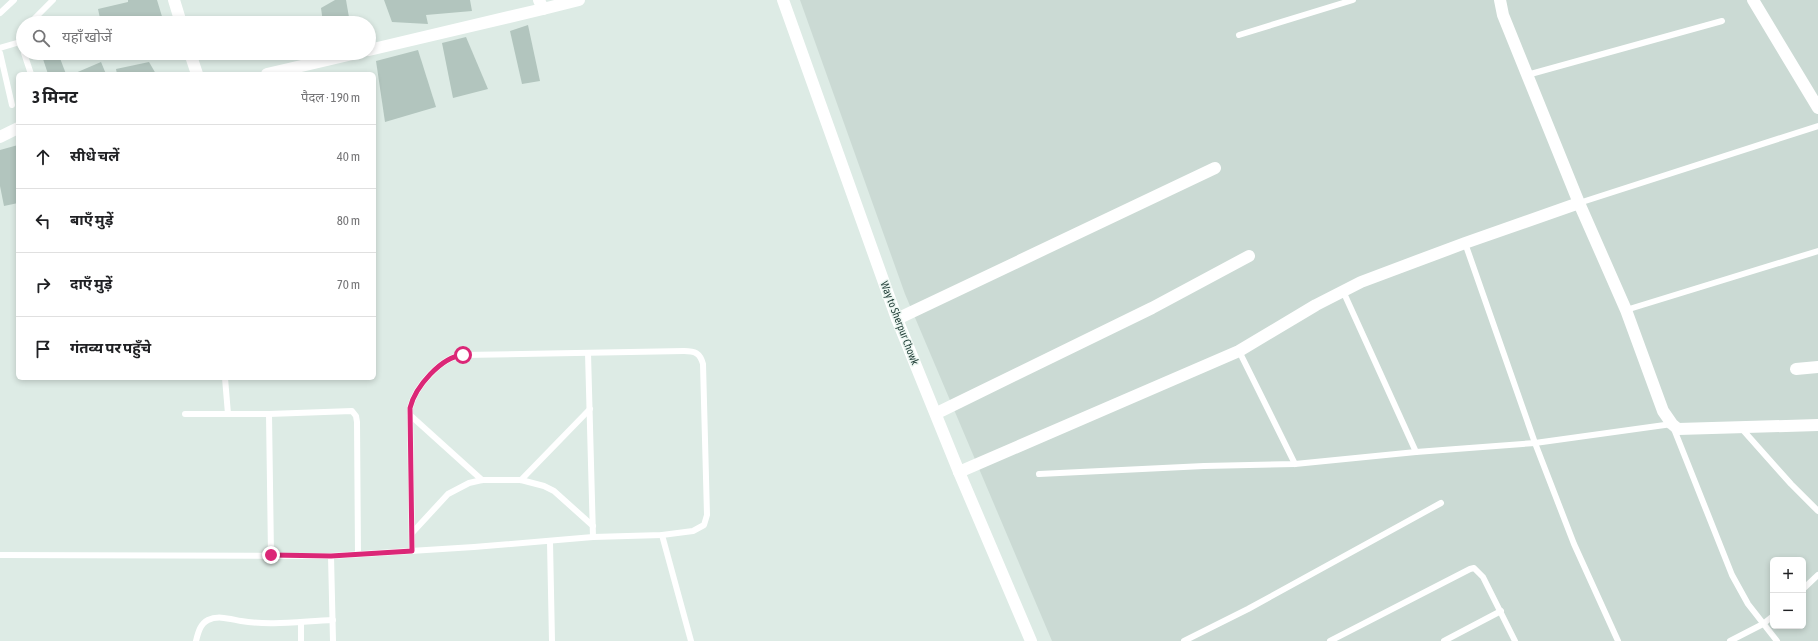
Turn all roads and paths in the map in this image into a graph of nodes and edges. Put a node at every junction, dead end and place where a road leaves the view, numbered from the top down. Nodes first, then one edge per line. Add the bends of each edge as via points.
1 (14, 0) edge
2 (53, 0) edge
3 (174, 0) edge
4 (579, 0) edge
5 (783, 0) edge
6 (1352, 0) edge
7 (1500, 0) edge
8 (1753, 0) edge
9 (541, 4) edge
10 (0, 14) edge
11 (37, 16) edge
12 (179, 16) edge
13 (1722, 21) dead end
14 (1239, 35) dead end
15 (16, 43) edge
16 (0, 48) edge
17 (376, 48) edge
18 (0, 53) edge
19 (26, 60) edge
20 (192, 60) edge
21 (327, 60) edge
22 (30, 72) edge
23 (195, 72) edge
24 (276, 72) edge
25 (1527, 75) junction
26 (12, 105) dead end
27 (1818, 108) edge
28 (1818, 126) edge
29 (16, 129) edge
30 (0, 137) edge
31 (1215, 168) dead end
32 (1579, 203) junction
33 (1465, 243) junction
34 (1818, 251) edge
35 (1249, 256) dead end
36 (1343, 291) junction
37 (1626, 310) junction
38 (897, 319) junction
39 (1239, 351) junction
40 (588, 353) junction
41 (1818, 367) edge
42 (1796, 369) dead end
43 (225, 380) edge
44 (590, 409) junction
45 (937, 413) junction
46 (185, 414) dead end
47 (228, 414) junction
48 (268, 414) junction
49 (410, 415) junction
50 (1672, 424) junction
51 (1818, 425) edge
52 (1742, 428) junction
53 (1535, 443) junction
54 (1416, 452) junction
55 (1295, 464) junction
56 (959, 472) junction
57 (1039, 474) dead end
58 (482, 480) junction
59 (521, 480) junction
60 (1441, 503) dead end
61 (1818, 511) edge
62 (593, 526) junction
63 (412, 533) junction
64 (662, 535) junction
65 (593, 537) junction
66 (550, 542) junction
67 (412, 551) junction
68 (358, 554) junction
69 (0, 555) edge
70 (271, 555) junction
71 (331, 556) junction
72 (1818, 575) edge
73 (1806, 586) edge
74 (1501, 611) junction
75 (1770, 618) edge
76 (333, 620) junction
77 (301, 622) junction
78 (1763, 624) junction
79 (196, 641) edge
80 (301, 641) edge
81 (334, 641) edge
82 (552, 641) edge
83 (691, 641) edge
84 (1031, 641) edge
85 (1184, 641) edge
86 (1330, 641) edge
87 (1444, 641) edge
88 (1515, 641) edge
89 (1618, 641) edge
90 (1730, 641) edge
91 (1777, 641) edge

1 - 10 lane
2 - 11 lane
3 - 12 street
4 - 9 street
5 - 38 street, Way to Sherpur Chowk
6 - 14 lane
7 - 25 street via 1503,15
8 - 27 street
9 - 17 street
13 - 25 lane
15 - 16 lane
18 - 26 lane
19 - 22 lane
20 - 23 street
21 - 24 street
25 - 32 street
28 - 32 lane
29 - 30 street
31 - 38 street
32 - 33 street
32 - 37 street
33 - 36 street via 1383,273
33 - 53 lane
34 - 37 lane
35 - 45 street via 1152,308
36 - 39 street
36 - 54 lane
37 - 50 street via 1663,411
38 - 45 street, Way to Sherpur Chowk
39 - 55 lane
39 - 56 street
40 - 44 lane
40 - 49 lane via 455,356 441,364 419,388 412,399
40 - 64 lane via 694,351 702,358 707,515 704,525 698,530
41 - 42 street
43 - 47 lane
44 - 59 lane
44 - 62 lane
45 - 56 street, Way to Sherpur Chowk
46 - 47 lane
47 - 48 lane
48 - 68 lane via 352,411 356,416
48 - 70 lane
49 - 58 lane
49 - 63 lane
50 - 52 street via 1678,429
50 - 53 lane
50 - 78 lane via 1732,575
51 - 52 street
52 - 61 lane
53 - 54 lane
53 - 89 lane via 1574,544
54 - 55 lane
55 - 57 lane
56 - 84 street, Way to Sherpur Chowk
58 - 59 lane
58 - 63 lane via 456,488 448,494
59 - 62 lane via 536,482 554,491
60 - 85 lane via 1248,610
62 - 65 lane
63 - 67 lane
64 - 65 lane
64 - 83 lane
65 - 66 lane
66 - 67 lane
66 - 82 lane
67 - 68 lane
68 - 71 lane
69 - 70 lane
70 - 71 lane
71 - 76 lane
72 - 73 lane
74 - 86 lane via 1483,577 1474,568
74 - 87 lane
74 - 88 lane
75 - 78 lane
76 - 77 lane
76 - 81 lane
77 - 79 lane via 263,623 215,618 202,625
77 - 80 lane
78 - 90 lane
78 - 91 lane

